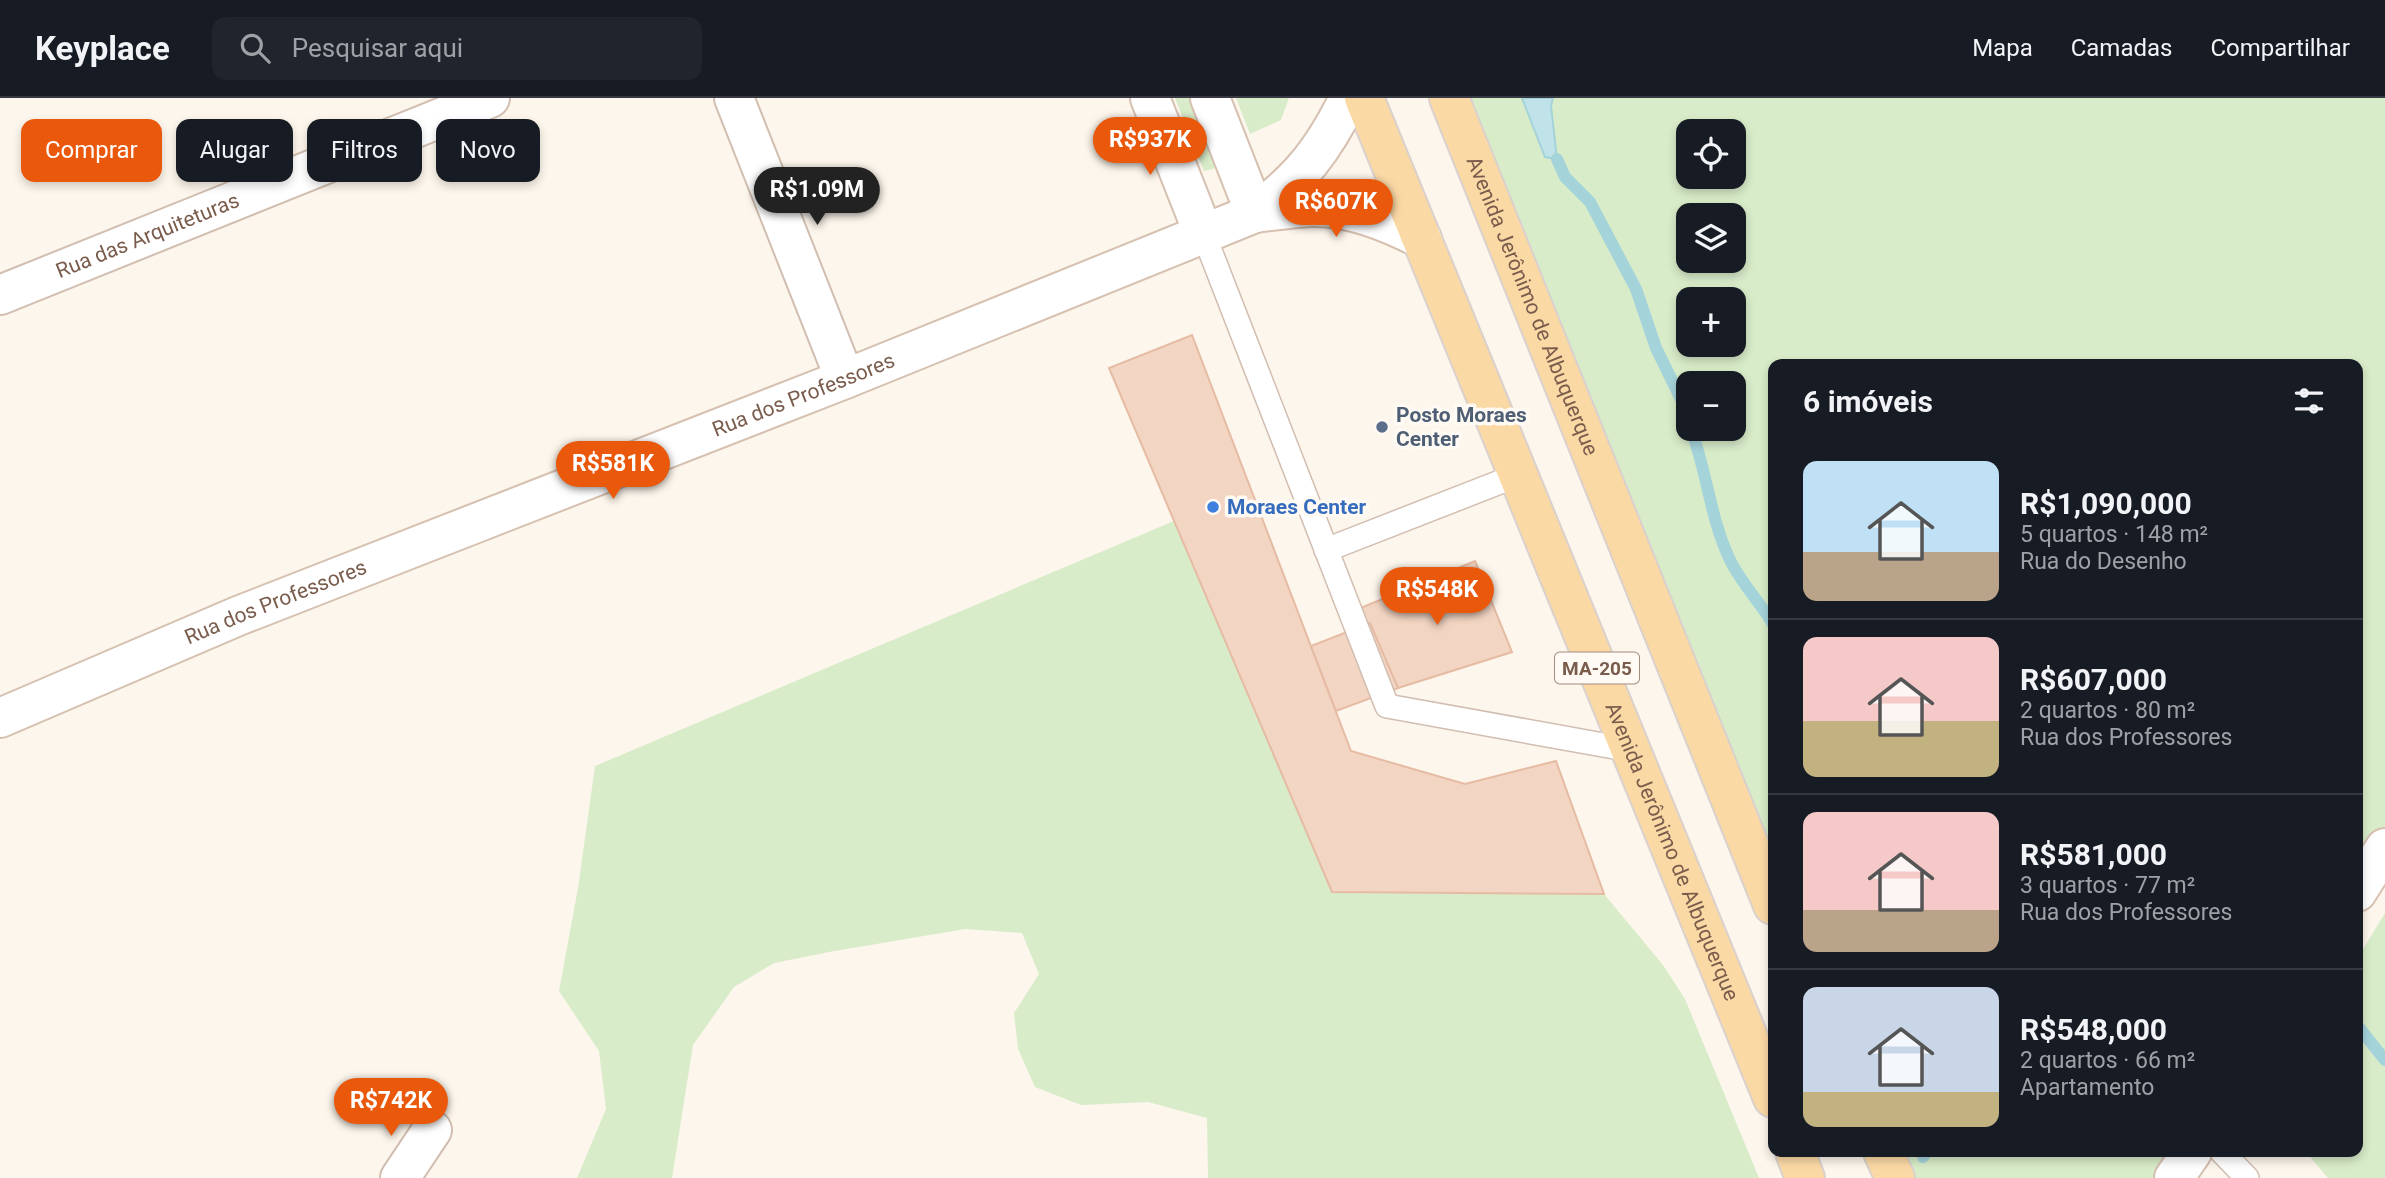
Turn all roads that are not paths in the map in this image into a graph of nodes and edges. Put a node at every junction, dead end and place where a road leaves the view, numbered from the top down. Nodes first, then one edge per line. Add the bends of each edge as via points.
1 (491, 98) edge
2 (734, 98) edge
3 (1150, 98) edge
4 (1210, 98) edge
5 (1349, 98) edge
6 (1364, 98) edge
7 (1449, 98) edge
8 (1255, 213) junction
9 (1204, 235) junction
10 (1422, 239) junction
11 (0, 296) edge
12 (845, 379) junction
13 (1518, 475) junction
14 (1326, 550) junction
15 (0, 718) edge
16 (1631, 750) junction
17 (2385, 848) edge
18 (2363, 883) edge
19 (1768, 893) edge
20 (1768, 1086) edge
21 (432, 1130) dead end
22 (1797, 1157) edge
23 (1885, 1157) edge
24 (2189, 1157) edge
25 (2227, 1157) edge
26 (400, 1178) edge
27 (1805, 1178) edge
28 (1895, 1178) edge
29 (2175, 1178) edge
30 (2246, 1178) edge

1 - 11 street, Rua das Arquiteturas
2 - 12 street
3 - 9 street
4 - 8 street
5 - 8 street, Rua dos Professores via 1302,173
6 - 10 main road, Avenida Jerônimo de Albuquerque / MA-205
7 - 19 main road, Avenida Jerônimo de Albuquerque / MA-205
8 - 9 street, Rua dos Professores
8 - 10 street, Rua dos Professores via 1312,207 1341,210
9 - 12 street, Rua dos Professores
9 - 14 lane
10 - 13 main road, Avenida Jerônimo de Albuquerque / MA-205
12 - 15 street, Rua dos Professores via 238,616
13 - 14 lane
13 - 16 main road, Avenida Jerônimo de Albuquerque / MA-205
14 - 16 lane via 1387,706
16 - 20 main road, Avenida Jerônimo de Albuquerque / MA-205
17 - 18 street
21 - 26 street
22 - 27 main road
23 - 28 main road
24 - 29 street
25 - 30 lane

